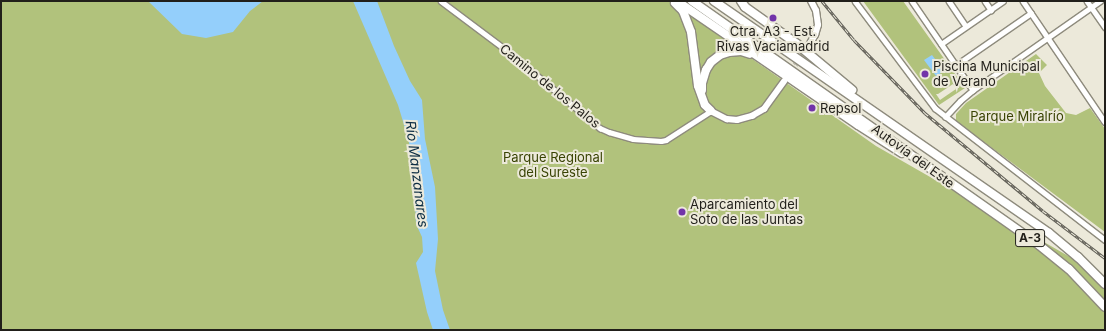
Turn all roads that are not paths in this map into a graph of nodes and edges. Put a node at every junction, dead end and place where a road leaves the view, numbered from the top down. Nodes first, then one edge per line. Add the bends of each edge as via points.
1 (441, 1) edge
2 (673, 1) edge
3 (677, 1) edge
4 (692, 1) edge
5 (714, 1) edge
6 (741, 1) edge
7 (811, 1) edge
8 (855, 1) edge
9 (912, 1) edge
10 (985, 1) edge
11 (1003, 1) edge
12 (1023, 1) edge
13 (1087, 1) edge
14 (1100, 1) edge
15 (951, 2) edge
16 (1091, 7) junction
17 (991, 10) junction
18 (1031, 13) junction
19 (966, 26) junction
20 (1105, 27) edge
21 (1047, 38) junction
22 (941, 44) junction
23 (808, 47) tunnel mouth
24 (763, 60) junction
25 (956, 65) junction
26 (784, 81) dead end
27 (973, 90) junction
28 (866, 106) junction
29 (711, 111) junction
30 (945, 117) junction
31 (1105, 122) edge
32 (946, 180) junction
33 (1105, 240) edge
34 (1105, 284) edge
35 (1105, 307) edge

1 - 29 street, Camino de los Palos via 509,52 600,128 609,132 633,139 666,140
2 - 29 highway via 682,12 691,32 698,86 705,105
3 - 24 highway
4 - 32 highway, Autovía del Este / A-3
5 - 28 highway, Autovía del Este / A-3
6 - 28 highway via 745,7 797,44 858,96
7 - 23 street via 818,25
8 - 30 street via 928,101
9 - 22 street
10 - 17 street
11 - 17 street
12 - 18 street
13 - 16 street
14 - 16 street
15 - 19 street
16 - 20 street
16 - 21 street
17 - 19 street
18 - 21 street
18 - 25 street
19 - 22 street
21 - 27 street
21 - 31 street
22 - 25 street
24 - 29 highway via 741,51 725,53 711,62 702,83 703,94
24 - 32 highway via 858,125
25 - 27 street
26 - 29 street via 764,109 752,116 737,120 727,119
27 - 30 street
28 - 34 highway, Autovía del Este / A-3 via 1049,233
30 - 33 street
32 - 35 highway, Autovía del Este / A-3 via 1039,245 1070,270

